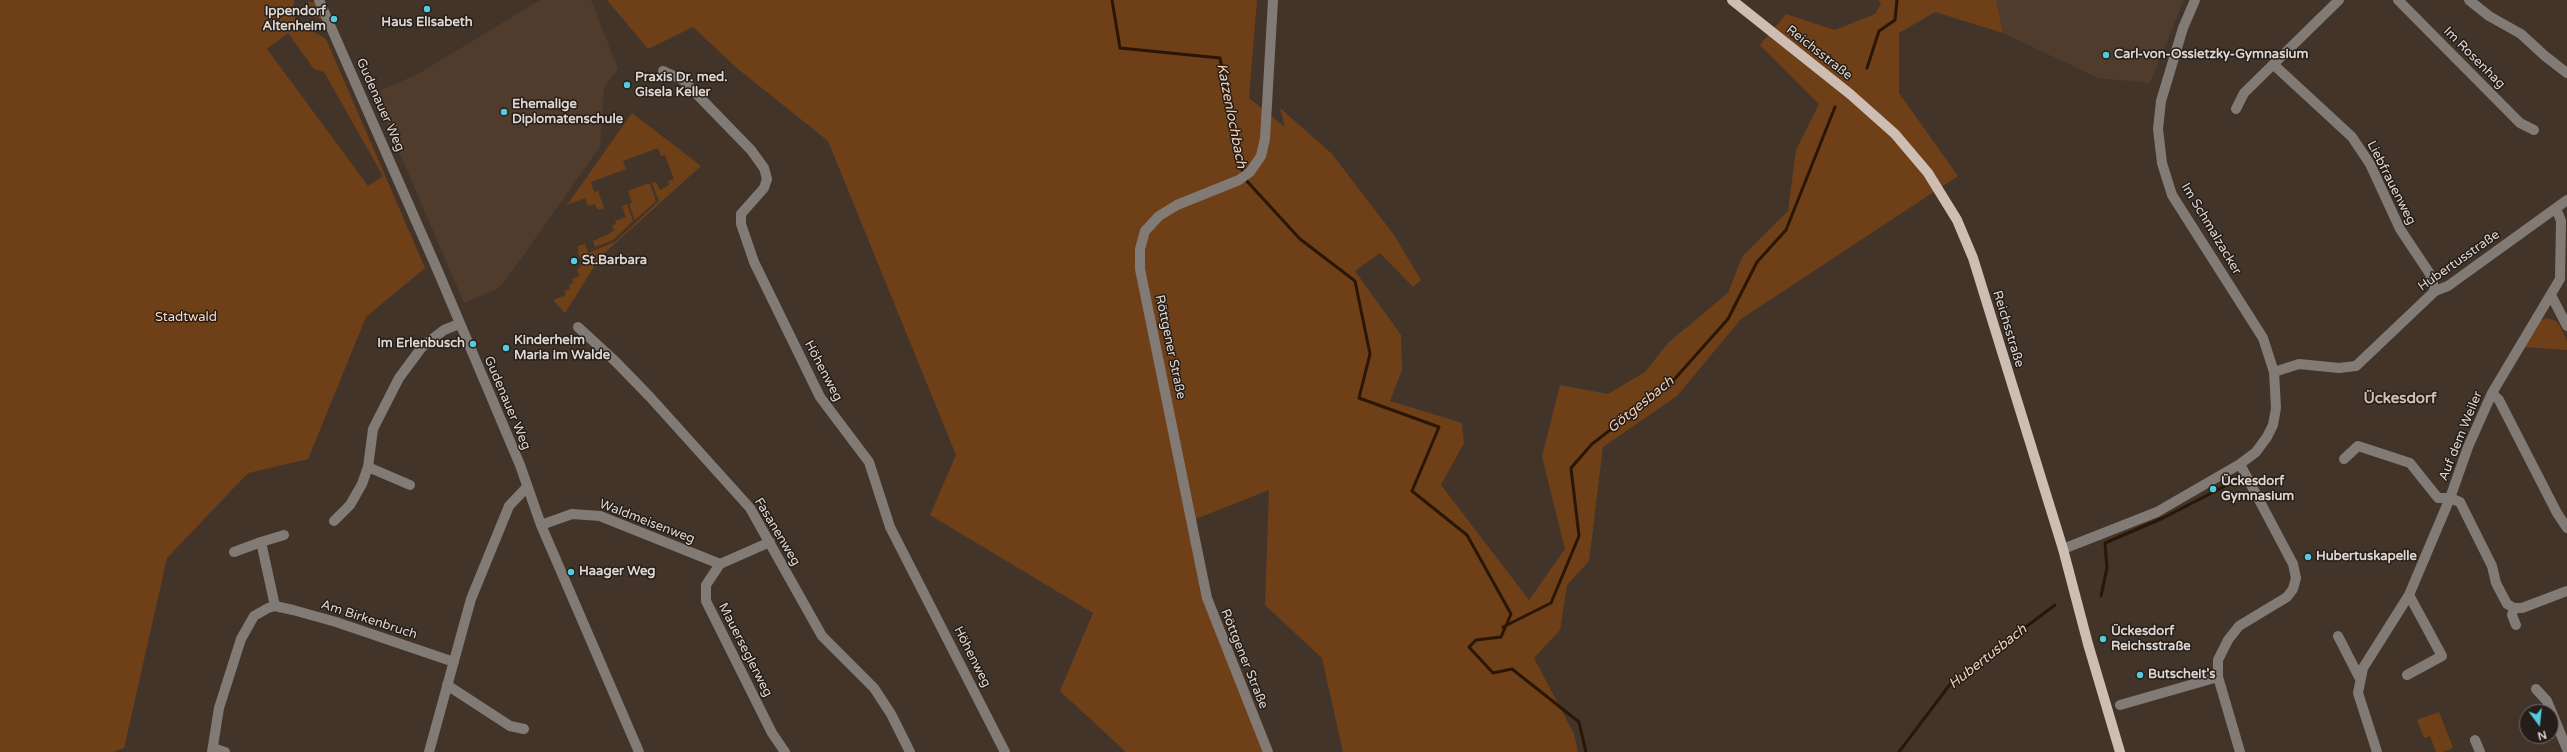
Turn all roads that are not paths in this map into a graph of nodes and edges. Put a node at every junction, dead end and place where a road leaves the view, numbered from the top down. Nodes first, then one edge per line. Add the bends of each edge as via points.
1 (319, 0) edge
2 (1273, 0) edge
3 (1732, 0) edge
4 (2195, 0) edge
5 (2339, 0) edge
6 (2398, 0) edge
7 (2469, 0) edge
8 (2274, 64) junction
9 (664, 71) dead end
10 (2567, 73) edge
11 (2236, 109) dead end
12 (2534, 130) dead end
13 (2567, 200) edge
14 (2556, 208) junction
15 (2435, 291) junction
16 (2551, 295) junction
17 (459, 324) junction
18 (2567, 326) edge
19 (578, 327) dead end
20 (2274, 372) junction
21 (2492, 393) junction
22 (2344, 459) dead end
23 (2240, 464) junction
24 (368, 467) junction
25 (410, 485) dead end
26 (526, 488) junction
27 (2450, 498) junction
28 (334, 521) dead end
29 (541, 525) junction
30 (2567, 528) edge
31 (284, 535) dead end
32 (262, 542) junction
33 (770, 542) junction
34 (2063, 549) junction
35 (234, 552) dead end
36 (720, 564) junction
37 (2567, 591) edge
38 (2409, 595) junction
39 (275, 606) junction
40 (2514, 608) junction
41 (2516, 626) dead end
42 (2338, 636) dead end
43 (454, 662) junction
44 (2407, 675) dead end
45 (2218, 677) junction
46 (2360, 679) junction
47 (447, 685) junction
48 (2536, 689) dead end
49 (2120, 705) dead end
50 (524, 729) dead end
51 (2476, 740) dead end
52 (212, 750) edge
53 (2567, 750) edge
54 (226, 752) edge
55 (429, 752) edge
56 (639, 752) edge
57 (785, 752) edge
58 (910, 752) edge
59 (1005, 752) edge
60 (1268, 752) edge
61 (2120, 752) edge
62 (2240, 752) edge
63 (2377, 752) edge
64 (2480, 752) edge

1 - 17 street, Gudenauer Weg
2 - 60 street, Röttgener Straße via 1265,139 1261,156 1250,172 1239,180 1177,205 1159,216 1145,231 1140,249 1140,269 1207,598
3 - 34 main road, Reichsstraße via 1880,119 1928,173 1946,200 1973,258
4 - 20 street, Im Schmalzacker via 2183,28 2161,101 2158,129 2162,163 2172,195 2263,338
5 - 8 street
6 - 12 street, Im Rosenhag via 2520,123
7 - 10 street via 2489,16 2521,34
8 - 11 street via 2244,93
8 - 15 street, Liebfrauenweg via 2352,137 2370,164 2400,229 2430,274
9 - 59 street, Höhenweg via 683,80 751,150 764,168 767,179 764,188 742,214 741,224 754,262 820,397 869,462 890,527
13 - 14 street, Hubertusstraße
14 - 15 street, Hubertusstraße via 2448,286
14 - 16 street, Auf dem Weiler via 2561,221 2562,262 2560,279
15 - 20 street, Hubertusstraße via 2356,366 2339,368 2299,364
16 - 18 street
16 - 21 street, Auf dem Weiler
17 - 24 street via 444,330 422,347 399,378 373,429
17 - 26 street, Gudenauer Weg via 520,465
19 - 33 street, Fasanenweg via 616,362 750,508
20 - 23 street via 2276,408 2272,425 2256,452
21 - 27 street, Auf dem Weiler via 2468,447
21 - 30 street via 2499,400
22 - 27 street via 2358,446 2410,463 2438,498
23 - 34 street via 2157,512
23 - 45 street via 2293,564 2296,578 2287,597 2239,626 2228,640 2218,660
24 - 25 street
24 - 28 street via 357,496
26 - 29 street, Gudenauer Weg
26 - 43 street via 509,506 471,599
27 - 38 street, Auf dem Weiler
27 - 40 street via 2460,502 2492,566 2496,583 2507,604
29 - 36 street, Waldmeisenweg via 572,514 600,516
29 - 56 street, Gudenauer Weg
31 - 32 street
32 - 35 street
32 - 39 street
33 - 36 street
33 - 58 street, Fasanenweg via 822,636 874,688 891,714
34 - 61 main road, Reichsstraße
36 - 57 street, Mauerseglerweg via 706,586 708,608 772,733
37 - 40 street via 2522,608
38 - 44 street via 2442,656
38 - 46 street, Auf dem Weiler via 2363,668
39 - 43 street, Am Birkenbruch via 336,622
39 - 52 street via 254,616 241,640 219,708
40 - 41 street via 2512,615
42 - 46 street
43 - 47 street
45 - 49 street
45 - 62 street
46 - 63 street via 2358,693
47 - 50 street via 510,726
47 - 55 street
48 - 53 street via 2547,701
51 - 64 street
52 - 54 street

